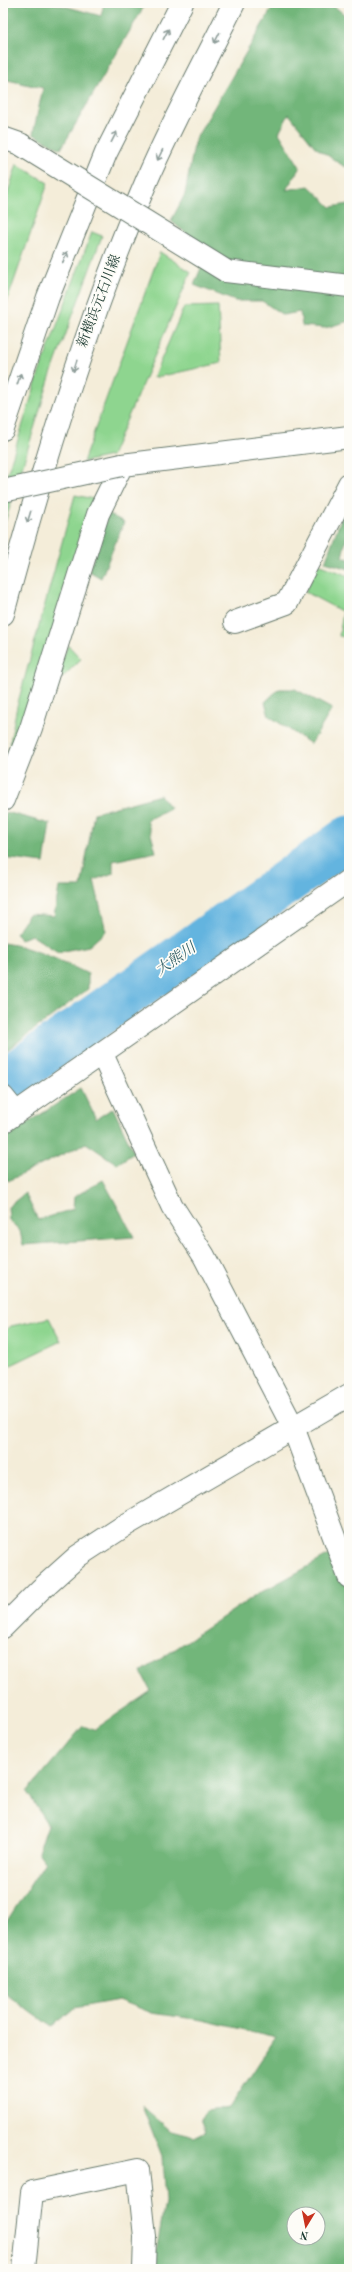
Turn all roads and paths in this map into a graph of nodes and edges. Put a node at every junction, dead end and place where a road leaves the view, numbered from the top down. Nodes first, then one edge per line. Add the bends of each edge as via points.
1 (182, 3) edge
2 (234, 3) edge
3 (11, 141) edge
4 (349, 286) edge
5 (3, 429) edge
6 (349, 437) edge
7 (122, 465) junction
8 (349, 484) edge
9 (3, 491) edge
10 (3, 614) edge
11 (235, 622) dead end
12 (3, 800) edge
13 (349, 880) edge
14 (102, 1054) junction
15 (8, 1110) edge
16 (349, 1395) edge
17 (293, 1427) junction
18 (349, 1578) edge
19 (3, 1627) edge
20 (24, 2269) edge
21 (144, 2269) edge

5 -> 1 street via 48,297 106,153
2 -> 10 street, 新横浜元石川線 via 148,180 81,350
3 - 4 street, bridge via 226,272
6 - 7 street
7 - 9 street, bridge
7 - 12 street via 98,514 31,728
8 - 11 street via 287,603
13 - 14 street
14 - 15 street
14 - 17 street via 172,1206 204,1256
16 - 17 street
17 - 18 street
17 - 19 street via 124,1526 78,1556
20 - 21 street via 32,2192 138,2170 145,2237

